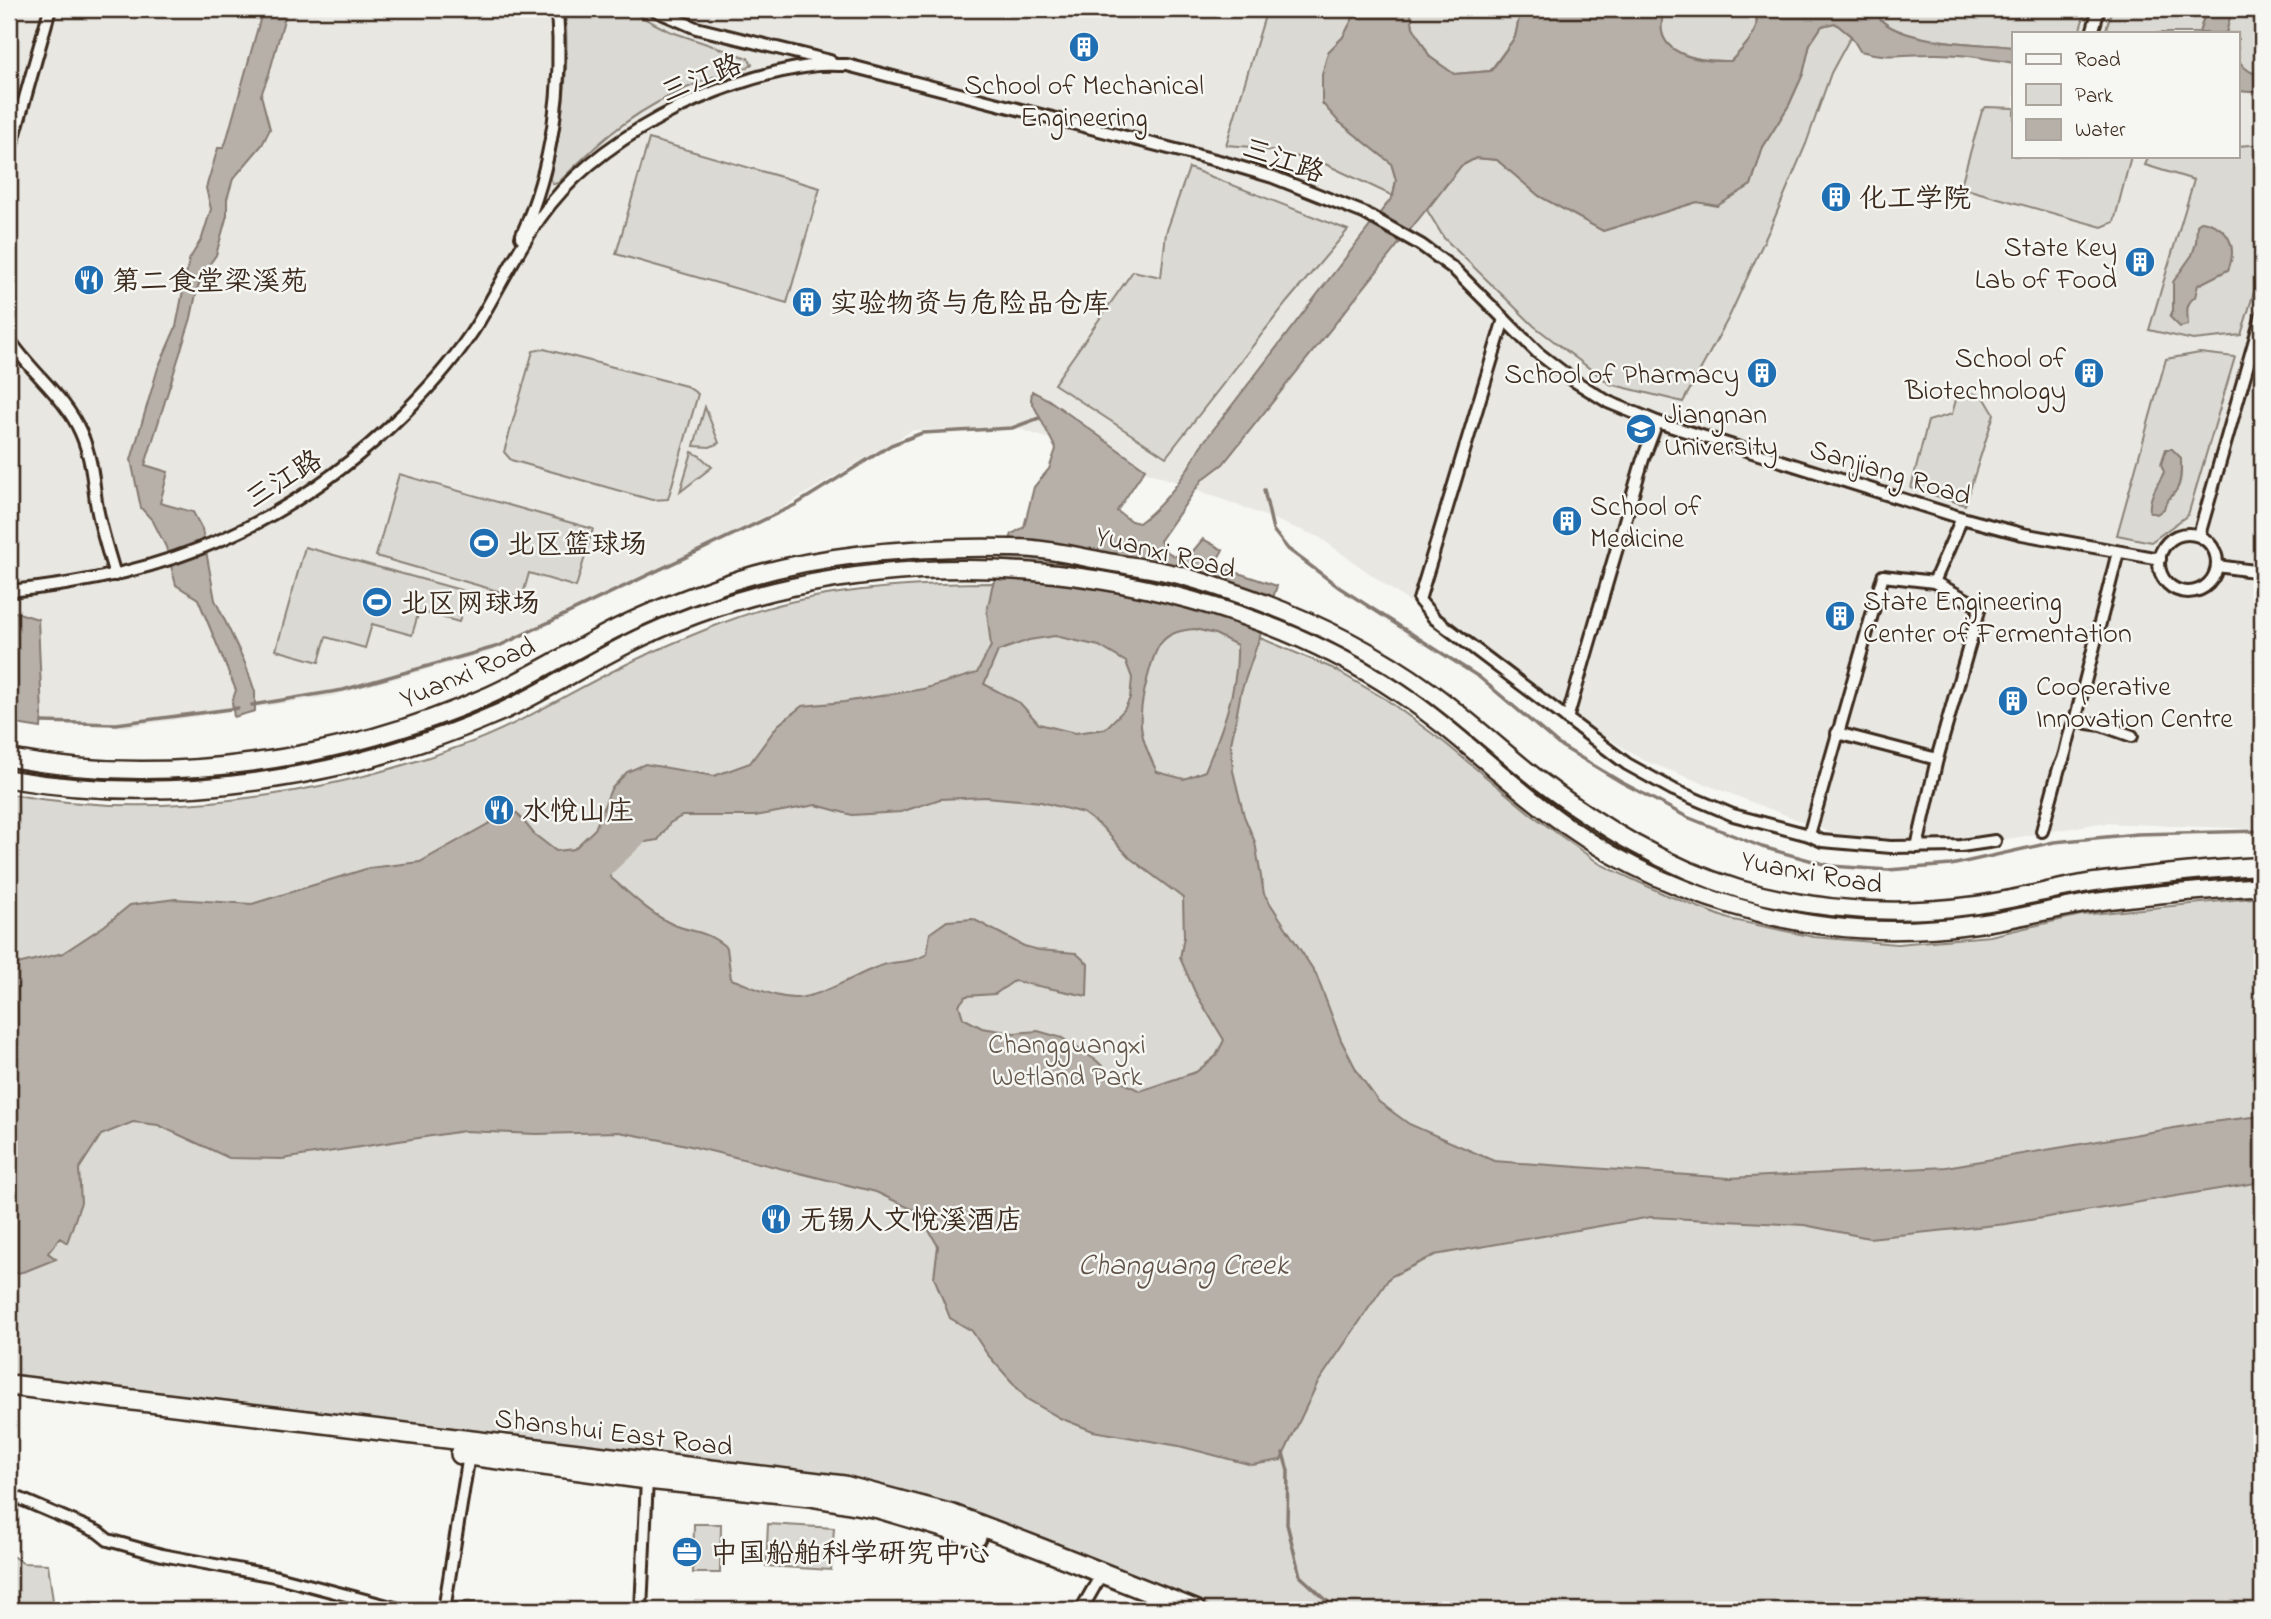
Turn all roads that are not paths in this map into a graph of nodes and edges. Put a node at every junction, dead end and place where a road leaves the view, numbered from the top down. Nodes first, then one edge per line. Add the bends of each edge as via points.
1 (50, 9) edge
2 (557, 9) edge
3 (652, 9) edge
4 (2099, 9) edge
5 (2092, 32) edge
6 (847, 65) junction
7 (9, 155) edge
8 (1421, 244) joint
9 (509, 265) junction
10 (2262, 315) edge
11 (1504, 319) junction
12 (9, 339) edge
13 (1657, 422) junction
14 (1962, 519) junction
15 (2199, 536) junction
16 (2118, 552) junction
17 (2160, 559) junction
18 (2217, 566) junction
19 (2262, 572) edge
20 (115, 575) junction
21 (1934, 582) junction
22 (9, 590) edge
23 (1567, 719) junction
24 (2075, 721) junction
25 (1838, 733) junction
26 (2132, 736) dead end
27 (9, 758) edge
28 (1937, 759) junction
29 (9, 779) edge
30 (2042, 831) dead end
31 (1809, 835) junction
32 (1995, 841) dead end
33 (1917, 847) junction
34 (2262, 866) edge
35 (2262, 886) edge
36 (9, 1385) edge
37 (9, 1398) edge
38 (469, 1455) junction
39 (647, 1479) junction
40 (9, 1494) edge
41 (1097, 1582) junction
42 (398, 1609) edge
43 (444, 1610) edge
44 (474, 1610) edge
45 (640, 1610) edge
46 (1081, 1610) edge
47 (1163, 1610) edge
48 (1195, 1610) edge

1 - 7 street
2 - 9 street via 559,61 546,160 534,208
3 - 6 street via 696,28
4 - 5 street
6 - 8 street, 三江路 via 1273,177 1364,213
6 - 9 street, 三江路 via 812,65 740,82 696,98 653,122 581,173 542,216
8 - 11 street, Sanjiang Road via 1454,269
9 - 20 street, 三江路 via 477,324 446,366 406,412 361,453 314,489 214,544
10 - 15 street
11 - 13 street, Sanjiang Road via 1573,380 1608,402
11 - 23 street via 1419,600 1434,618
12 - 20 street via 51,387 81,432
13 - 14 street, Sanjiang Road
13 - 23 street
14 - 16 street, Sanjiang Road
14 - 21 street
15 - 17 street via 2174,537
15 - 18 street via 2210,542
16 - 17 street, Sanjiang Road
16 - 24 street
17 - 18 street via 2163,577 2185,592 2202,588
18 - 19 street
20 - 22 street
21 - 25 street via 1883,576
21 - 28 street via 1980,607
23 - 31 street via 1627,764 1674,790 1734,815
24 - 26 street
24 - 30 street
25 - 28 street
25 - 31 street
27 - 34 main road, Yuanxi Road via 94,768 160,769 225,765 327,748 379,735 491,695 618,627 746,578 788,566 873,553 1020,547 1177,575 1323,628 1432,692 1610,831 1691,872 1739,889 1837,908 1911,911 1980,904 2090,883
28 - 33 street
29 - 35 main road, Yuanxi Road via 99,789 192,788 343,765 449,733 502,711 625,645 760,594 851,577 965,569 1060,573 1202,602 1322,649 1399,692 1526,795 1605,851 1685,890 1765,915 1848,928 1908,930 1980,924 2110,900
31 - 33 street via 1822,841
32 - 33 street
36 - 48 highway, Shanshui East Road via 844,1486 953,1515
37 - 38 highway, Shanshui East Road
38 - 39 highway, Shanshui East Road
38 - 43 street
39 - 41 highway, Shanshui East Road via 878,1508 1002,1546
39 - 45 street
40 - 42 street via 108,1540
41 - 46 street
41 - 47 highway, Shanshui East Road
42 - 43 street
43 - 44 street

